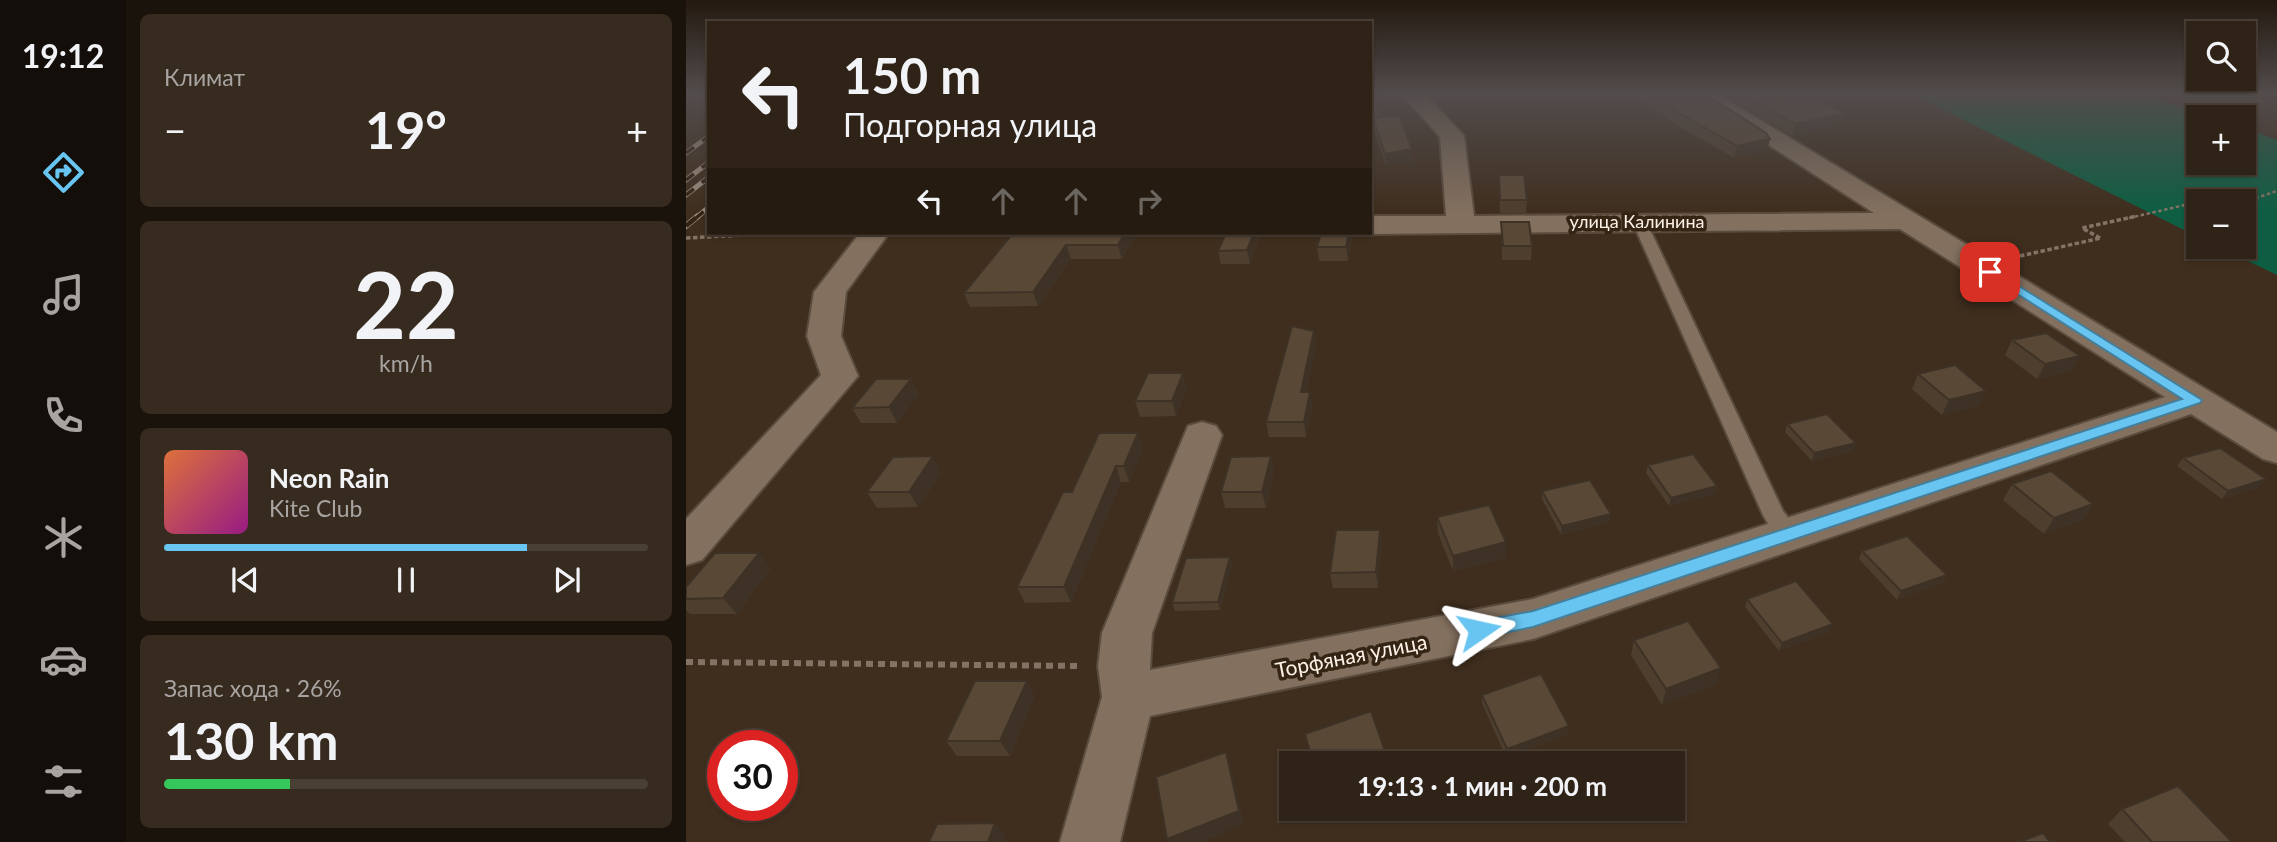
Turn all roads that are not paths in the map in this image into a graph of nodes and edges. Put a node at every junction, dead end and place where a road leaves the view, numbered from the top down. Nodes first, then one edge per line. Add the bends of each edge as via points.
1 (1449, 133) edge
2 (1765, 133) edge
3 (1905, 220) junction
4 (1639, 221) junction
5 (1461, 223) junction
6 (1372, 225) edge
7 (873, 235) edge
8 (2194, 400) junction
9 (1202, 435) dead end
10 (2277, 450) edge
11 (1790, 534) junction
12 (686, 548) edge
13 (1126, 682) junction
14 (1090, 842) edge

1 - 5 street
2 - 3 street
3 - 4 street, улица Калинина
3 - 8 street
4 - 5 street, улица Калинина
4 - 11 lane via 1773,514
5 - 6 street, улица Калинина
7 - 12 street via 830,292 824,336 840,376
8 - 10 street
8 - 11 street, Торфяная улица
9 - 13 street via 1128,633
11 - 13 street, Торфяная улица via 1533,619
13 - 14 street

